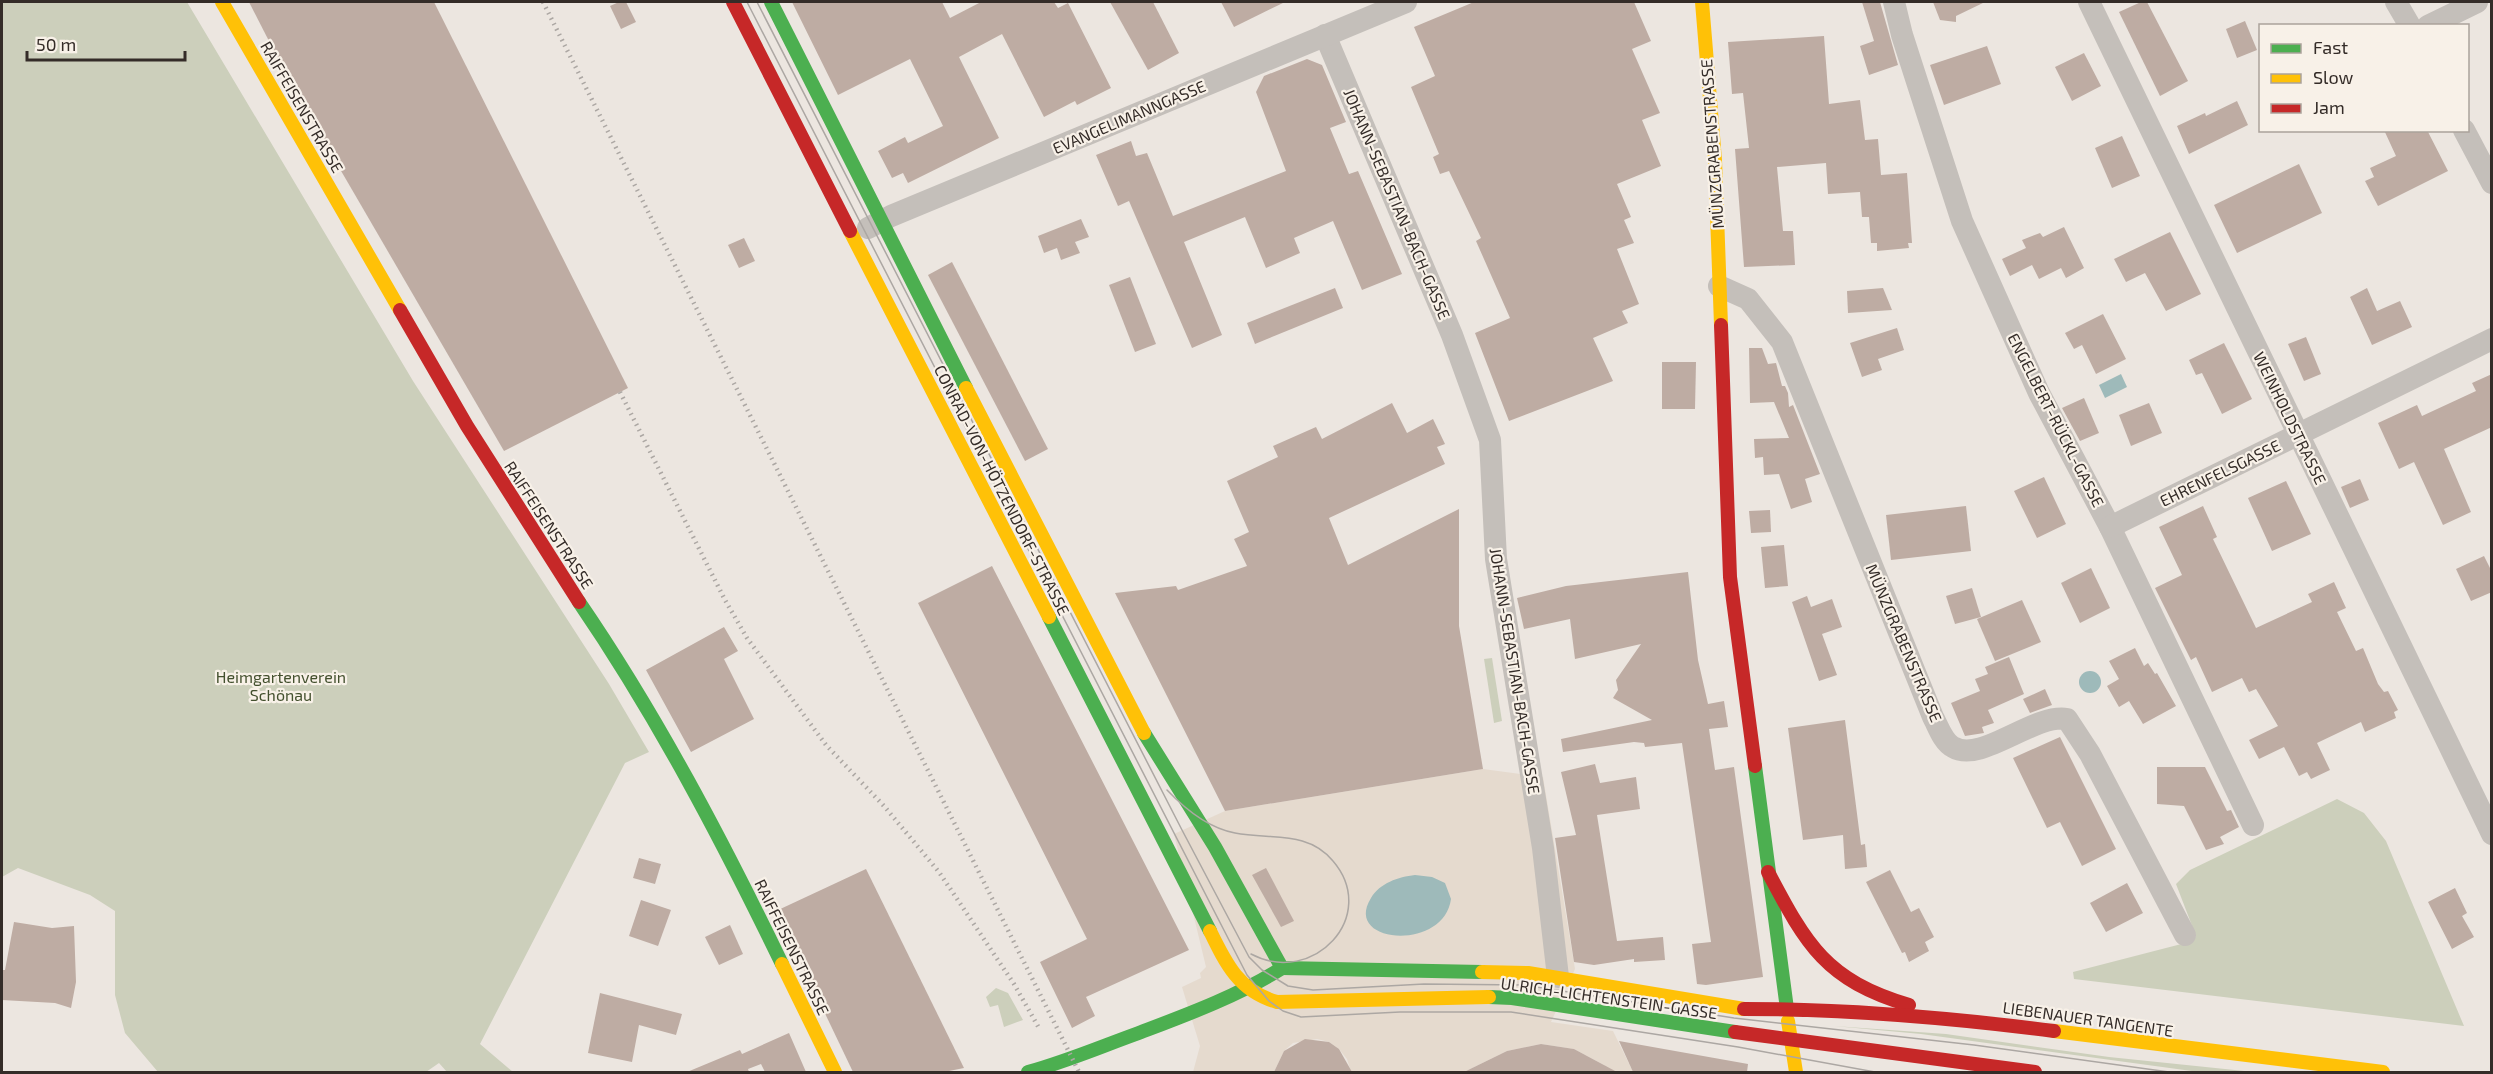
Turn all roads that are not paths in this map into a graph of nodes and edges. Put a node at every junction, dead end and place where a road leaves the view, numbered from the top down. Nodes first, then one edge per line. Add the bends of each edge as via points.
1 (222, 2) edge
2 (733, 2) edge
3 (771, 2) edge
4 (1406, 2) edge
5 (1702, 2) edge
6 (1894, 2) edge
7 (2088, 2) edge
8 (2396, 2) edge
9 (2477, 2) edge
10 (2409, 24) edge
11 (2432, 24) edge
12 (1325, 35) junction
13 (2465, 132) edge
14 (2492, 183) edge
15 (880, 222) junction
16 (854, 236) junction
17 (1719, 286) junction
18 (2492, 339) edge
19 (2298, 434) junction
20 (2110, 527) junction
21 (2253, 825) dead end
22 (2492, 834) edge
23 (1768, 872) junction
24 (2185, 935) dead end
25 (1282, 968) junction
26 (1558, 977) junction
27 (1246, 989) junction
28 (1787, 1009) junction
29 (1974, 1021) junction
30 (1790, 1041) junction
31 (1924, 1058) junction
32 (1886, 1066) dead end
33 (835, 1072) edge
34 (1028, 1072) edge
35 (1796, 1072) edge
36 (2035, 1072) edge
37 (2383, 1072) edge

1 - 33 main road, RAIFFEISENSTRASSE via 467,426 536,538 626,671 749,896
2 - 16 main road, CONRAD-VON-HÖTZENDORF-STRASSE
3 - 15 main road, CONRAD-VON-HÖTZENDORF-STRASSE
4 - 12 street, EVANGELIMANNGASSE
5 - 17 main road, MÜNZGRABENSTRASSE via 1715,160
6 - 20 street, ENGELBERT-RÜCKL-GASSE via 1962,221 2039,393
7 - 19 street, WEINHOLDSTRASSE
8 - 10 street
9 - 11 street
12 - 15 street, EVANGELIMANNGASSE
12 - 26 street, JOHANN-SEBASTIAN-BACH-GASSE via 1452,335 1491,444 1496,559 1543,848
13 - 14 street
15 - 16 street, EVANGELIMANNGASSE
15 - 25 main road, CONRAD-VON-HÖTZENDORF-STRASSE via 1144,733
16 - 27 main road, CONRAD-VON-HÖTZENDORF-STRASSE via 1227,965
17 - 23 main road, MÜNZGRABENSTRASSE via 1730,577
17 - 24 street, MÜNZGRABENSTRASSE via 1748,299 1782,342 1932,717 1947,743 1954,748 1974,750 2049,720 2067,719 2090,754
18 - 19 street, EHRENFELSGASSE
19 - 20 street, EHRENFELSGASSE
19 - 22 street, WEINHOLDSTRASSE
20 - 21 street, ENGELBERT-RÜCKL-GASSE
23 - 28 main road, MÜNZGRABENSTRASSE
23 - 29 main road via 1797,927 1833,972 1881,998
25 - 26 main road, ULRICH-LICHTENSTEIN-GASSE via 1450,970
25 - 27 main road
26 - 28 main road, ULRICH-LICHTENSTEIN-GASSE via 1733,1009
27 - 30 main road, ULRICH-LICHTENSTEIN-GASSE via 1269,1001 1287,1004 1512,998
27 - 34 main road via 1058,1065
28 - 29 main road, LIEBENAUER TANGENTE
28 - 30 main road, MÜNZGRABENSTRASSE
29 - 37 main road, LIEBENAUER TANGENTE
30 - 31 main road
30 - 35 main road, MÜNZGRABENSTRASSE
31 - 32 main road
31 - 36 main road

